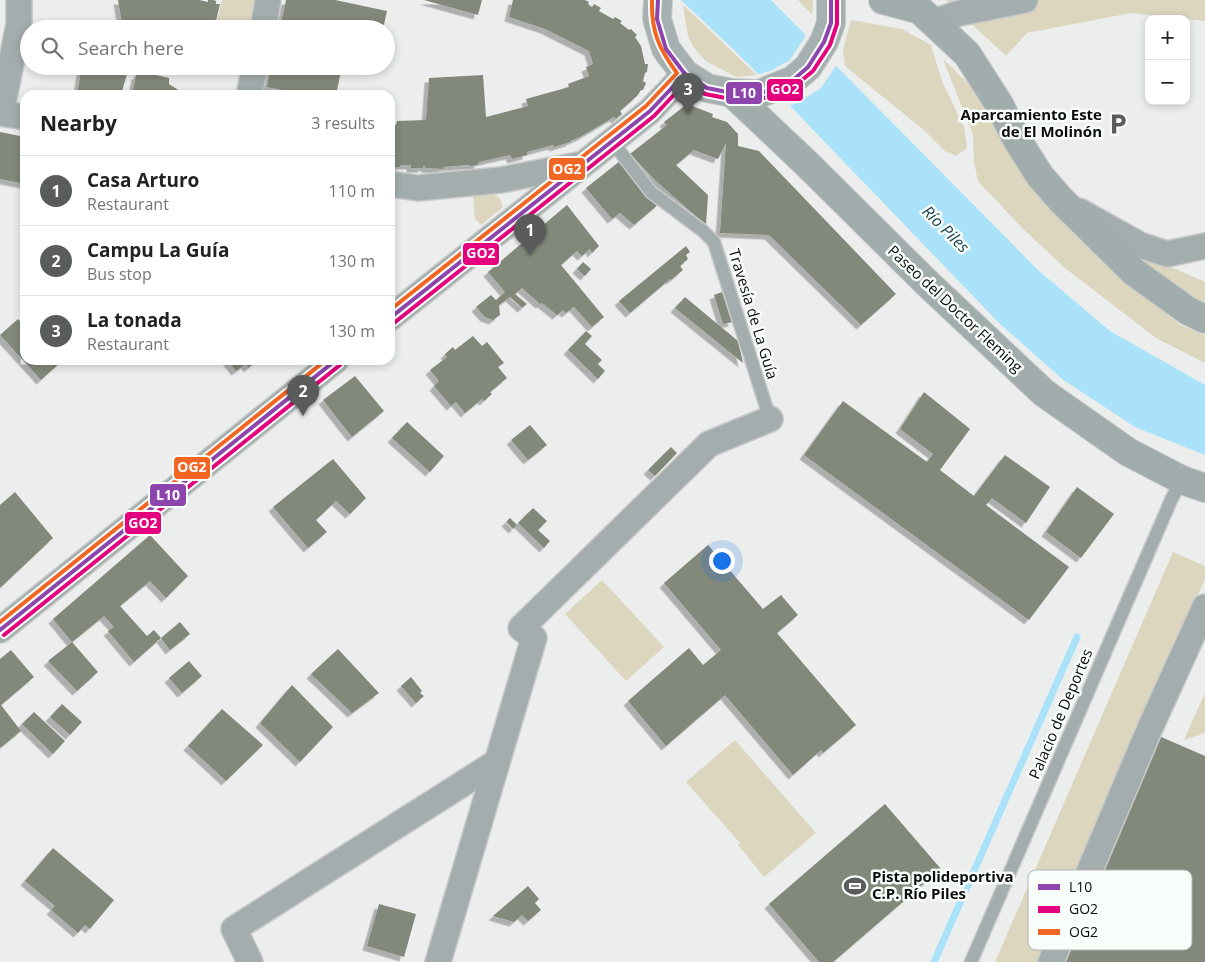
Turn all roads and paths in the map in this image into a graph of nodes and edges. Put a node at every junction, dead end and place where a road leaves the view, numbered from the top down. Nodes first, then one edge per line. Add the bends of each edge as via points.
1 (19, 0) edge
2 (268, 0) edge
3 (883, 0) edge
4 (1025, 0) edge
5 (652, 6) edge
6 (924, 11) edge
7 (831, 12) edge
8 (264, 20) edge
9 (685, 74) junction
10 (253, 75) edge
11 (250, 90) edge
12 (732, 94) junction
13 (9, 115) edge
14 (611, 140) junction
15 (580, 165) junction
16 (395, 185) edge
17 (1061, 200) junction
18 (1205, 246) edge
19 (395, 314) edge
20 (1205, 319) edge
21 (330, 365) edge
22 (770, 419) joint
23 (1194, 484) edge
24 (1205, 607) edge
25 (0, 630) edge
26 (497, 762) junction
27 (1090, 870) edge
28 (1056, 950) edge
29 (250, 962) edge
30 (438, 962) edge
31 (971, 962) edge
32 (1051, 962) edge

1 - 13 street
2 - 8 street
3 - 6 main road
4 - 6 street via 960,12
5 - 9 main road via 666,48
6 - 17 main road via 968,54 1040,176
7 - 12 main road via 824,42 808,68 793,80 759,94
9 - 12 main road via 708,88
9 - 14 street via 650,111
10 - 11 street
12 - 23 main road, Paseo del Doctor Fleming via 1044,393 1128,452
14 - 15 street
14 - 22 lane, Travesía de La Guía via 651,192 714,242
15 - 16 street via 501,180 418,188
15 - 19 street
17 - 18 street via 1140,245 1167,254
17 - 20 main road via 1134,272 1188,311
21 - 25 street
22 - 26 street via 709,444 521,628 534,638
23 - 31 lane, Palacio de Deportes via 1172,498
24 - 27 street
26 - 29 street via 234,929
26 - 30 street
28 - 32 street

